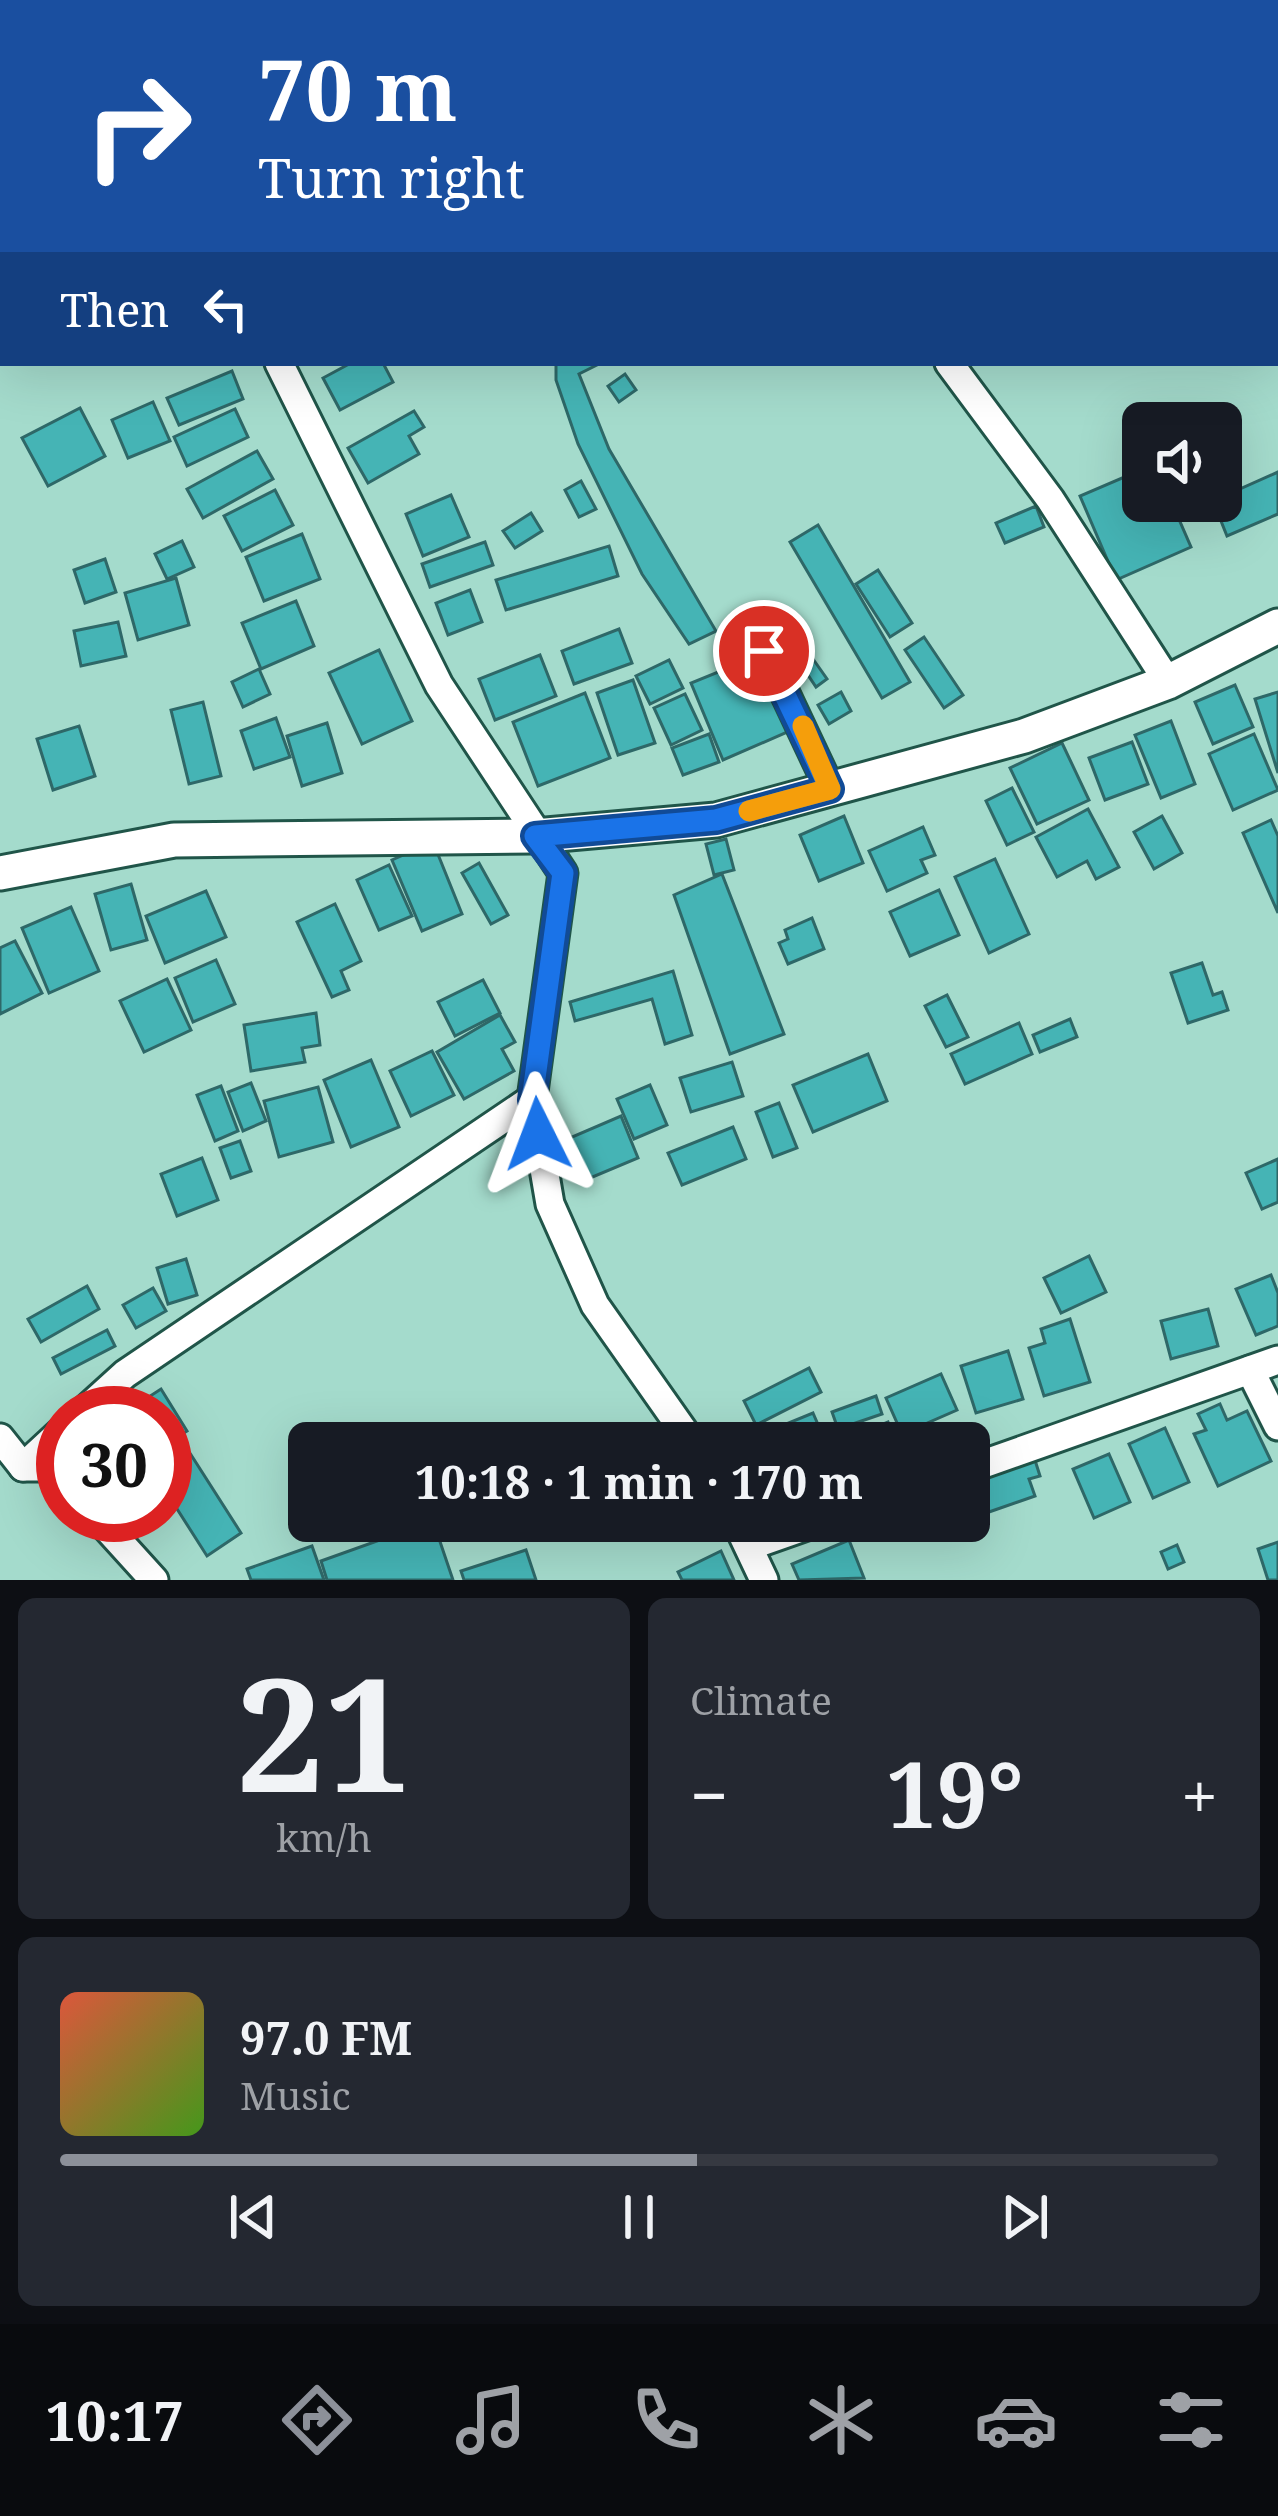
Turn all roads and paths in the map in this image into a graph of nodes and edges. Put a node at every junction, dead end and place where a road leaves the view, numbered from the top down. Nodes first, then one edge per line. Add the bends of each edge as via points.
1 (280, 366) edge
2 (951, 366) edge
3 (1278, 626) edge
4 (764, 651) dead end
5 (1168, 682) junction
6 (830, 789) junction
7 (535, 836) junction
8 (0, 873) edge
9 (532, 1100) junction
10 (1278, 1360) edge
11 (1250, 1370) junction
12 (112, 1386) edge
13 (677, 1422) edge
14 (1278, 1426) edge
15 (0, 1438) edge
16 (36, 1455) edge
17 (990, 1462) edge
18 (23, 1467) junction
19 (36, 1467) edge
20 (119, 1542) edge
21 (748, 1542) edge
22 (761, 1542) edge
23 (750, 1546) junction
24 (154, 1580) edge
25 (764, 1580) edge

1 - 7 street via 439,685
2 - 5 street via 1050,499
3 - 5 street
4 - 6 street
5 - 6 street via 1024,736
6 - 7 street via 716,820
7 - 8 street via 174,840
7 - 9 street via 563,873
9 - 12 street
9 - 13 street via 550,1204 595,1305
10 - 11 street
11 - 14 street
11 - 17 street
15 - 18 street
16 - 18 street
18 - 19 street
20 - 24 street
21 - 23 street
22 - 23 street
23 - 25 street

